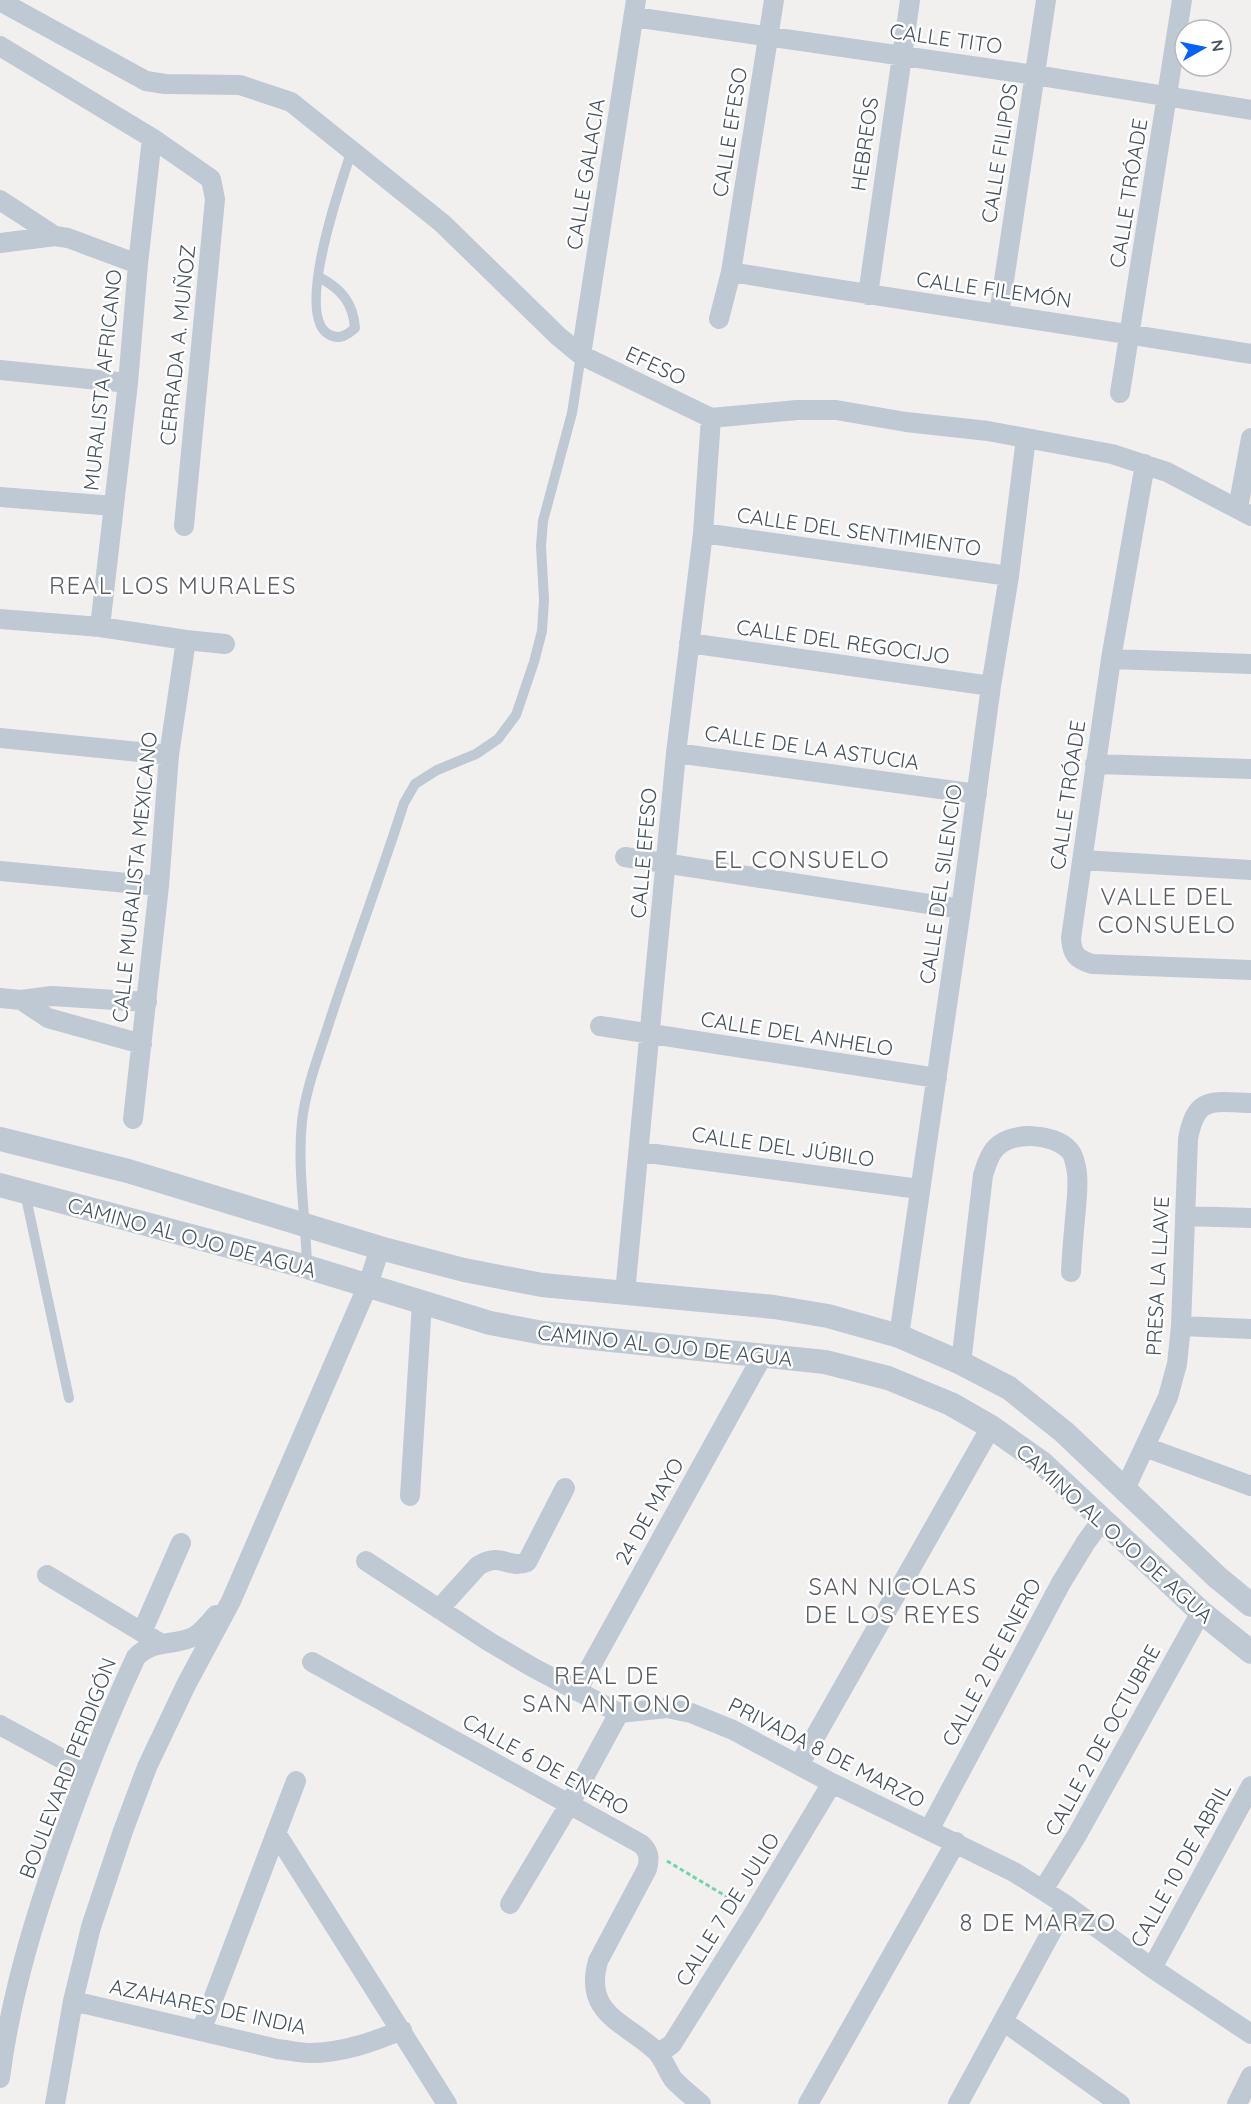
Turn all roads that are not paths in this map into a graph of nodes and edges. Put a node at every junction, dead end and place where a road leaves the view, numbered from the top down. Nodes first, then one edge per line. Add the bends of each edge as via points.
1 (774, 0) edge
2 (910, 0) edge
3 (1046, 0) edge
4 (1182, 0) edge
5 (0, 1) edge
6 (635, 8) edge
7 (768, 35) junction
8 (0, 46) edge
9 (900, 56) junction
10 (1035, 75) junction
11 (1167, 95) junction
12 (1251, 110) edge
13 (152, 138) junction
14 (352, 150) junction
15 (0, 200) edge
16 (55, 236) junction
17 (0, 243) edge
18 (138, 264) junction
19 (731, 272) junction
20 (319, 277) junction
21 (868, 295) junction
22 (999, 314) junction
23 (719, 319) dead end
24 (1130, 334) junction
25 (1251, 354) edge
26 (581, 355) junction
27 (0, 370) edge
28 (128, 383) junction
29 (1120, 393) dead end
30 (711, 418) junction
31 (1026, 438) junction
32 (1251, 438) edge
33 (1145, 464) junction
34 (0, 497) edge
35 (114, 506) junction
36 (1244, 512) edge
37 (184, 526) dead end
38 (703, 533) junction
39 (1009, 576) junction
40 (0, 619) edge
41 (100, 627) junction
42 (186, 640) junction
43 (689, 643) junction
44 (225, 644) dead end
45 (1111, 659) junction
46 (1251, 664) edge
47 (991, 686) junction
48 (0, 738) edge
49 (676, 753) junction
50 (169, 755) junction
51 (1095, 764) junction
52 (1251, 769) edge
53 (977, 794) junction
54 (625, 857) dead end
55 (1082, 860) junction
56 (667, 864) junction
57 (1251, 870) edge
58 (0, 871) edge
59 (159, 886) junction
60 (961, 909) junction
61 (1251, 970) edge
62 (0, 998) edge
63 (21, 1000) junction
64 (147, 1002) junction
65 (600, 1026) dead end
66 (650, 1035) junction
67 (142, 1044) junction
68 (937, 1078) junction
69 (1251, 1103) edge
70 (133, 1119) dead end
71 (0, 1139) edge
72 (640, 1152) junction
73 (0, 1185) edge
74 (919, 1189) junction
75 (24, 1192) junction
76 (1185, 1216) junction
77 (1251, 1218) edge
78 (306, 1225) junction
79 (380, 1248) junction
80 (307, 1267) junction
81 (1071, 1272) dead end
82 (368, 1285) junction
83 (625, 1293) junction
84 (422, 1303) junction
85 (1181, 1326) junction
86 (1251, 1329) edge
87 (898, 1336) junction
88 (763, 1354) junction
89 (961, 1364) junction
90 (69, 1398) dead end
91 (992, 1427) junction
92 (1145, 1447) junction
93 (1251, 1486) edge
94 (566, 1488) dead end
95 (1124, 1491) junction
96 (410, 1496) dead end
97 (1102, 1520) junction
98 (181, 1542) dead end
99 (366, 1561) dead end
100 (46, 1575) dead end
101 (231, 1601) junction
102 (1251, 1605) edge
103 (439, 1609) junction
104 (1201, 1612) junction
105 (142, 1632) junction
106 (160, 1643) junction
107 (1251, 1652) edge
108 (312, 1662) dead end
109 (577, 1691) junction
110 (619, 1713) junction
111 (0, 1725) edge
112 (799, 1765) junction
113 (86, 1772) junction
114 (296, 1781) dead end
115 (832, 1783) junction
116 (1251, 1785) edge
117 (569, 1805) junction
118 (929, 1830) junction
119 (276, 1833) junction
120 (956, 1842) junction
121 (1043, 1890) junction
122 (510, 1904) dead end
123 (1066, 1905) junction
124 (1152, 1968) junction
125 (73, 2001) junction
126 (1003, 2021) junction
127 (402, 2030) junction
128 (201, 2031) junction
129 (1251, 2034) edge
130 (656, 2051) junction
131 (1251, 2076) edge
132 (0, 2078) edge
133 (1242, 2101) edge
134 (1115, 2103) edge
135 (55, 2104) edge
136 (447, 2104) edge
137 (701, 2104) edge
138 (808, 2104) edge
139 (958, 2104) edge

1 - 7 street, CALLE EFESO
2 - 9 street, HEBREOS
3 - 10 street, CALLE FILIPOS
4 - 11 street, CALLE TRÓADE
5 - 14 street, EFESO via 146,81 240,85 291,102
6 - 7 street, CALLE TITO
6 - 26 street, CALLE GALACIA
7 - 9 street, CALLE TITO
7 - 19 street, CALLE EFESO
8 - 13 street
9 - 10 street, CALLE TITO
9 - 21 street, HEBREOS
10 - 11 street, CALLE TITO
10 - 22 street, CALLE FILIPOS
11 - 12 street, CALLE TITO
11 - 24 street, CALLE TRÓADE
13 - 18 street, MURALISTA AFRICANO
13 - 37 street, CERRADA A. MUÑOZ via 211,179 215,199
14 - 20 lane via 329,219
14 - 26 street, EFESO via 442,223
15 - 16 street
16 - 17 street
16 - 18 street
18 - 28 street, MURALISTA AFRICANO
19 - 21 street, CALLE FILEMÓN
19 - 23 street, CALLE EFESO
20 - 20 lane via 336,286 354,316 355,328 346,336 336,338 326,333 318,317
21 - 22 street, CALLE FILEMÓN
22 - 24 street, CALLE FILEMÓN
24 - 25 street, CALLE FILEMÓN
24 - 29 street, CALLE TRÓADE
26 - 30 street, EFESO
26 - 78 lane via 572,413 543,521 544,600 534,662 516,716 498,739 415,784 404,803 358,932 302,1119 300,1161
27 - 28 street
28 - 35 street, MURALISTA AFRICANO
30 - 31 street via 836,410
30 - 38 street, CALLE EFESO
31 - 33 street
31 - 39 street, CALLE DEL SILENCIO
32 - 36 street
33 - 36 street
33 - 45 street, CALLE TRÓADE
34 - 35 street
35 - 41 street, MURALISTA AFRICANO
38 - 39 street, CALLE DEL SENTIMIENTO
38 - 43 street, CALLE EFESO
39 - 47 street, CALLE DEL SILENCIO
40 - 41 street
41 - 42 street
42 - 44 street
42 - 50 street, CALLE MURALISTA MEXICANO
43 - 47 street, CALLE DEL REGOCIJO
43 - 49 street, CALLE EFESO
45 - 46 street
45 - 51 street, CALLE TRÓADE
47 - 53 street, CALLE DEL SILENCIO
48 - 50 street
49 - 53 street, CALLE DE LA ASTUCIA
49 - 56 street, CALLE EFESO
50 - 59 street, CALLE MURALISTA MEXICANO
51 - 52 street
51 - 55 street, CALLE TRÓADE
53 - 60 street, CALLE DEL SILENCIO
54 - 56 street
55 - 57 street
55 - 61 street, CALLE TRÓADE via 1071,938 1078,960 1092,964
56 - 60 street
56 - 66 street, CALLE EFESO
58 - 59 street
59 - 64 street, CALLE MURALISTA MEXICANO
60 - 68 street, CALLE DEL SILENCIO
62 - 63 street
63 - 64 street via 52,996
63 - 67 street via 48,1018
64 - 67 street, CALLE MURALISTA MEXICANO
65 - 66 street, CALLE DEL ANHELO
66 - 68 street, CALLE DEL ANHELO
66 - 72 street, CALLE EFESO
67 - 70 street, CALLE MURALISTA MEXICANO
68 - 74 street, CALLE DEL SILENCIO
69 - 76 street, PRESA LA LLAVE via 1220,1102 1197,1110 1188,1139
71 - 78 street, CAMINO AL OJO DE AGUA via 128,1171
72 - 74 street, CALLE DEL JÚBILO
72 - 83 street, CALLE EFESO
73 - 75 street, CAMINO AL OJO DE AGUA
74 - 87 street, CALLE DEL SILENCIO
75 - 80 street, CAMINO AL OJO DE AGUA
75 - 90 lane
76 - 77 street
76 - 85 street, PRESA LA LLAVE
78 - 79 street, CAMINO AL OJO DE AGUA
78 - 80 lane
79 - 82 street, BOULEVARD PERDIGÓN
79 - 83 street, CAMINO AL OJO DE AGUA via 542,1285
80 - 82 street, CAMINO AL OJO DE AGUA
81 - 89 street via 1077,1184 1071,1151 1062,1144 1026,1135 1007,1140 994,1148 983,1175
82 - 84 street, CAMINO AL OJO DE AGUA
82 - 101 street, BOULEVARD PERDIGÓN
83 - 87 street, CAMINO AL OJO DE AGUA via 774,1307 828,1316
84 - 88 street, CAMINO AL OJO DE AGUA via 490,1323 543,1333
84 - 96 street
85 - 86 street
85 - 92 street, PRESA LA LLAVE via 1168,1397
87 - 89 street, CAMINO AL OJO DE AGUA
88 - 91 street, CAMINO AL OJO DE AGUA via 825,1362 888,1378 951,1404
88 - 109 street, 24 DE MAYO
89 - 95 street, CAMINO AL OJO DE AGUA via 1009,1388 1064,1432
91 - 97 street, CAMINO AL OJO DE AGUA via 1042,1463
91 - 112 street
92 - 93 street
92 - 95 street, PRESA LA LLAVE
94 - 103 street via 527,1562 519,1565 497,1559 485,1561
95 - 102 street, CAMINO AL OJO DE AGUA
97 - 104 street, CAMINO AL OJO DE AGUA
97 - 118 street, CALLE 2 DE ENERO via 1061,1583
98 - 105 street
99 - 103 street
100 - 105 street
101 - 106 street, BOULEVARD PERDIGÓN via 196,1635
101 - 125 street, BOULEVARD PERDIGÓN via 147,1767 91,1927
103 - 109 street
104 - 107 street, CAMINO AL OJO DE AGUA
104 - 121 street, CALLE 2 DE OCTUBRE
105 - 106 street
106 - 113 street, BOULEVARD PERDIGÓN via 144,1648 136,1657
108 - 117 street, CALLE 6 DE ENERO
109 - 110 street
110 - 112 street, PRIVADA 8 DE MARZO via 667,1708 691,1713
110 - 117 street
111 - 113 street
112 - 115 street, PRIVADA 8 DE MARZO
113 - 132 street, BOULEVARD PERDIGÓN via 34,1921 5,2034
114 - 119 street
115 - 118 street, PRIVADA 8 DE MARZO
115 - 130 street, CALLE 7 DE JULIO via 672,2044
116 - 124 street, CALLE 10 DE ABRIL
117 - 122 street
117 - 130 street, CALLE 6 DE ENERO via 647,1850 647,1869 598,1961 594,1976 598,2001 604,2010
118 - 120 street, PRIVADA 8 DE MARZO
119 - 127 street
119 - 128 street
120 - 121 street, PRIVADA 8 DE MARZO
120 - 138 street
121 - 123 street, PRIVADA 8 DE MARZO
123 - 124 street, PRIVADA 8 DE MARZO
123 - 126 street
124 - 129 street, PRIVADA 8 DE MARZO
125 - 128 street, AZAHARES DE INDIA
125 - 135 street, BOULEVARD PERDIGÓN
126 - 134 street
126 - 139 street
127 - 128 street, AZAHARES DE INDIA via 375,2041 311,2053
127 - 136 street
130 - 137 street via 674,2080
131 - 133 street

